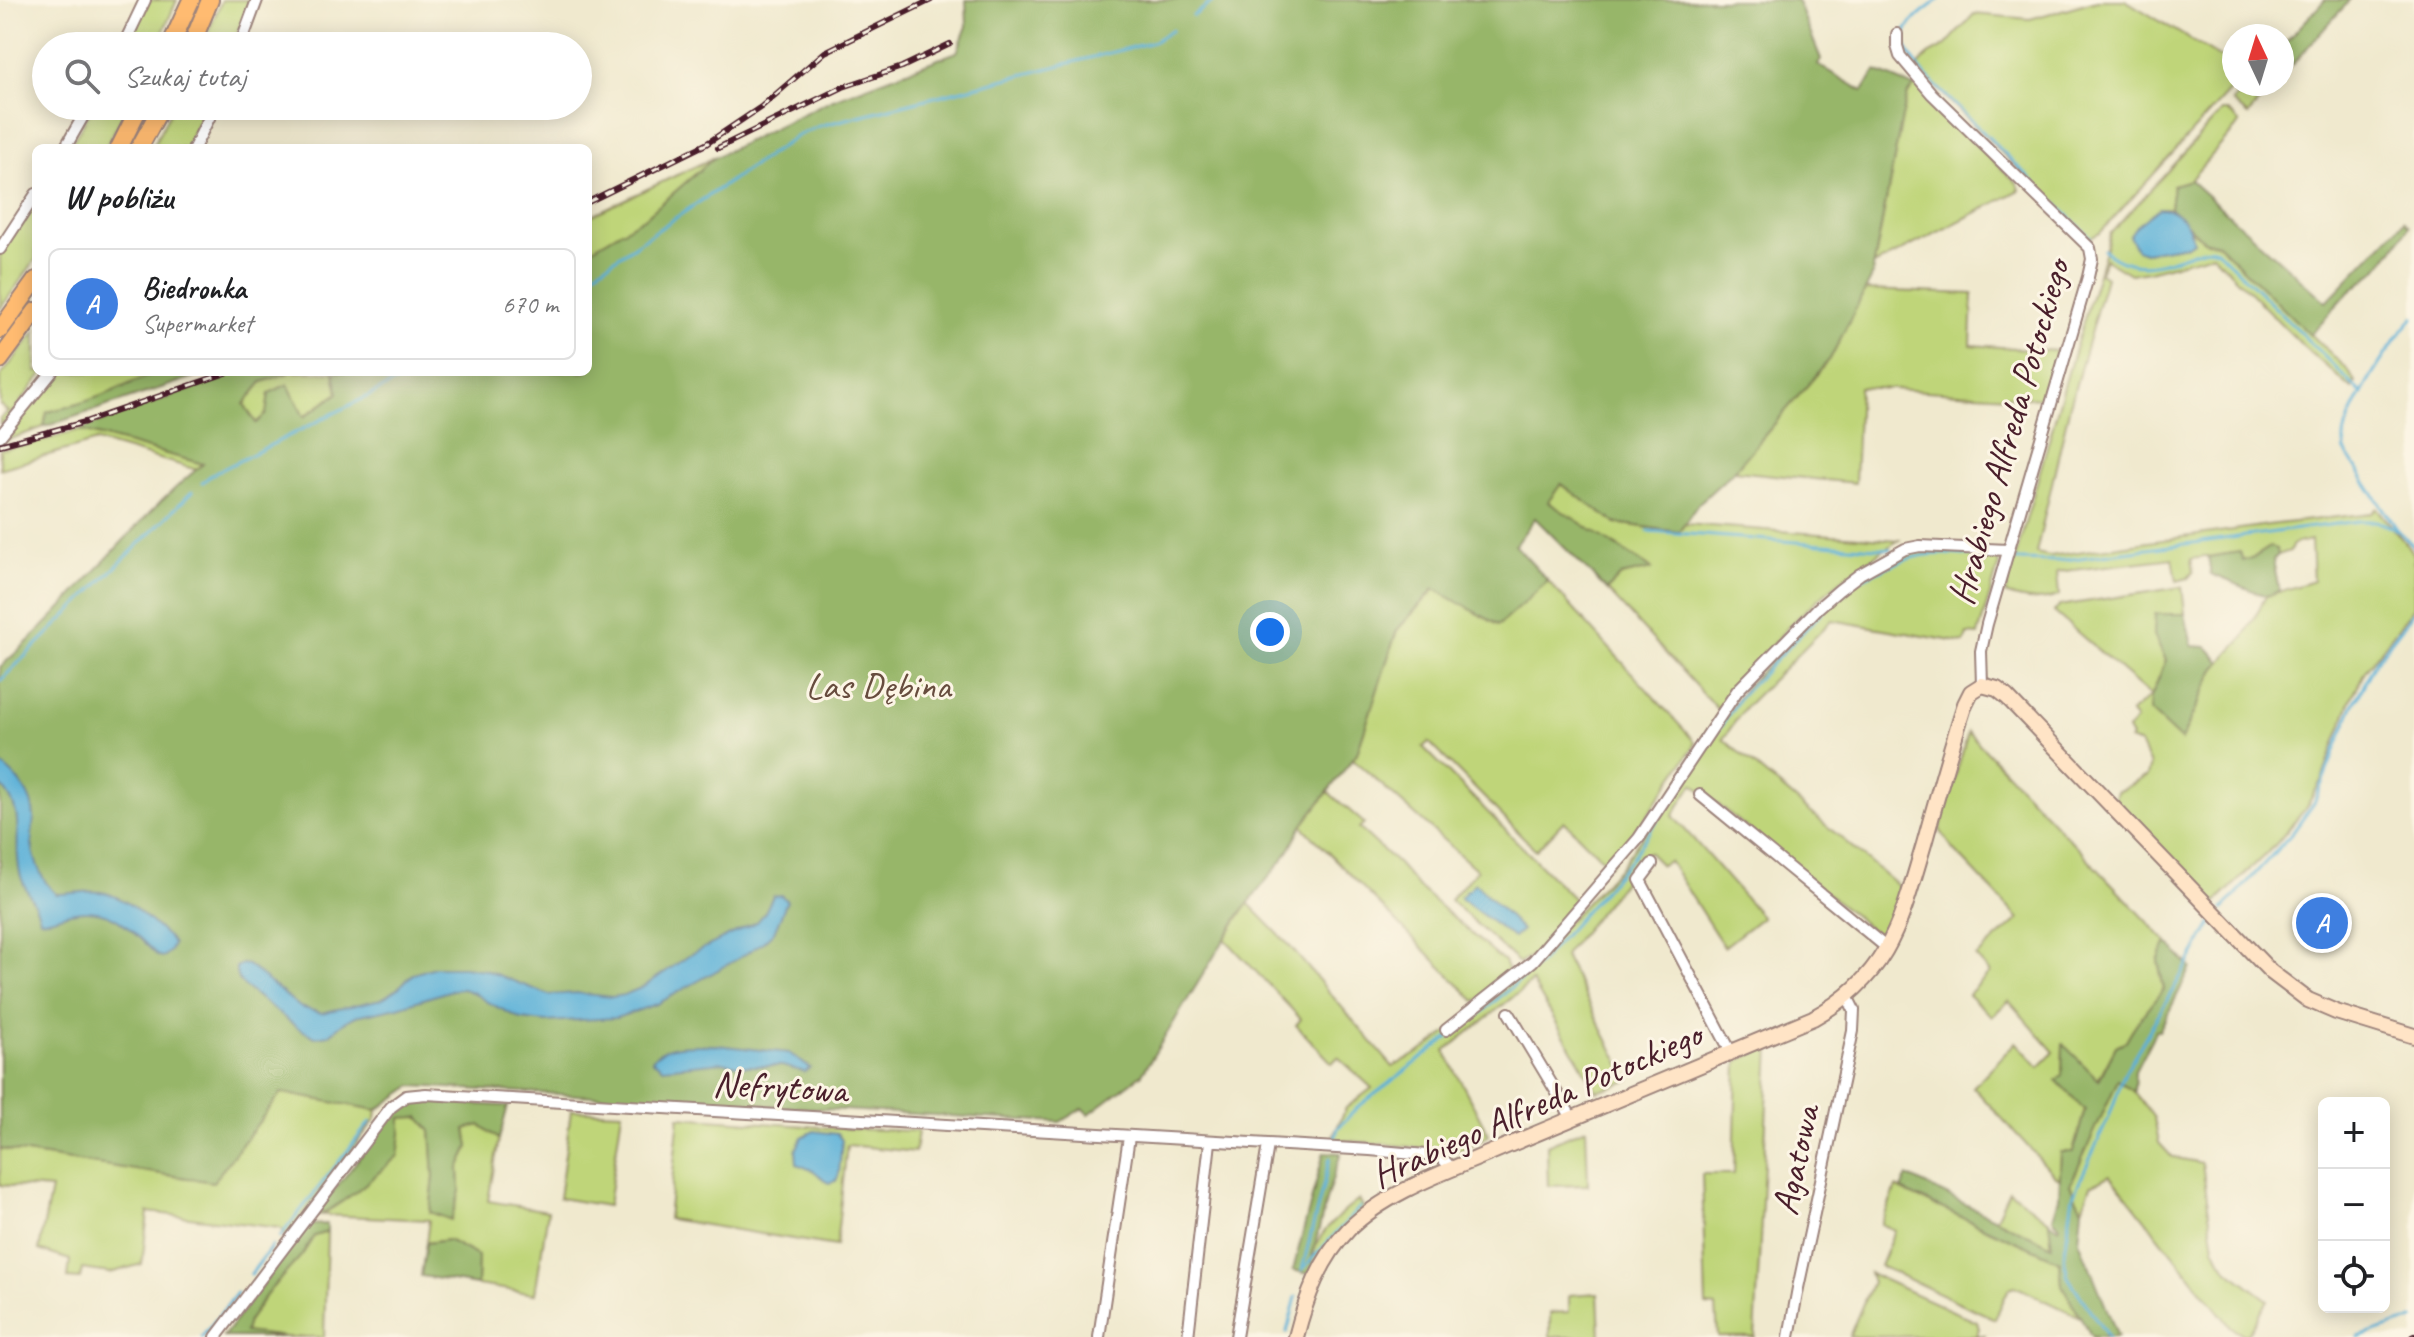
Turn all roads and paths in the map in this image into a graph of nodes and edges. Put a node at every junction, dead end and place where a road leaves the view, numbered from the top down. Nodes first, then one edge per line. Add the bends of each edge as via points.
1 (145, 0) edge
2 (191, 0) edge
3 (210, 0) edge
4 (257, 0) edge
5 (130, 32) edge
6 (176, 32) edge
7 (197, 32) edge
8 (245, 32) edge
9 (1897, 34) dead end
10 (81, 120) edge
11 (133, 120) edge
12 (154, 120) edge
13 (208, 120) edge
14 (67, 144) edge
15 (121, 144) edge
16 (141, 144) edge
17 (196, 144) edge
18 (32, 200) edge
19 (0, 249) edge
20 (32, 286) edge
21 (32, 316) edge
22 (0, 330) edge
23 (0, 360) edge
24 (49, 376) edge
25 (1, 434) edge
26 (2008, 550) junction
27 (1982, 685) junction
28 (1700, 795) dead end
29 (1652, 864) dead end
30 (1887, 948) junction
31 (1847, 996) junction
32 (1509, 1013) dead end
33 (1446, 1030) dead end
34 (2414, 1036) edge
35 (1731, 1052) junction
36 (1572, 1118) junction
37 (1129, 1137) junction
38 (1210, 1142) junction
39 (1268, 1145) junction
40 (1453, 1170) junction
41 (216, 1337) edge
42 (1099, 1337) edge
43 (1188, 1337) edge
44 (1236, 1337) edge
45 (1296, 1337) edge
46 (1789, 1337) edge

1 - 5 street
2 - 6 main road
3 - 7 main road
4 - 8 street
9 - 26 street, Hrabiego Alfreda Potockiego via 1900,56 1932,94 2092,252
10 - 14 street
11 - 15 main road
12 - 16 main road
13 - 17 street
18 - 19 street
20 - 22 main road
21 - 23 main road
24 - 25 street
26 - 27 street, Hrabiego Alfreda Potockiego via 1981,651
26 - 33 street via 1905,549 1839,590 1737,691 1639,838 1533,961
27 - 30 street, Hrabiego Alfreda Potockiego via 1965,704 1907,903
27 - 34 street via 2007,697 2271,972 2308,1000
28 - 30 street
29 - 35 street, Hrabiego Alfreda Potockiego via 1640,880
30 - 31 street, Hrabiego Alfreda Potockiego
31 - 35 street, Hrabiego Alfreda Potockiego via 1813,1018
31 - 46 street, Agatowa via 1854,1010 1853,1031
32 - 36 street
35 - 36 street, Hrabiego Alfreda Potockiego
36 - 40 street, Hrabiego Alfreda Potockiego
37 - 38 street, Nefrytowa
37 - 41 street, Nefrytowa via 406,1096 391,1107
37 - 42 street
38 - 39 street, Nefrytowa
38 - 43 street
39 - 40 street, Nefrytowa via 1437,1156
39 - 44 street
40 - 45 street, Hrabiego Alfreda Potockiego via 1383,1203 1349,1230 1313,1284

